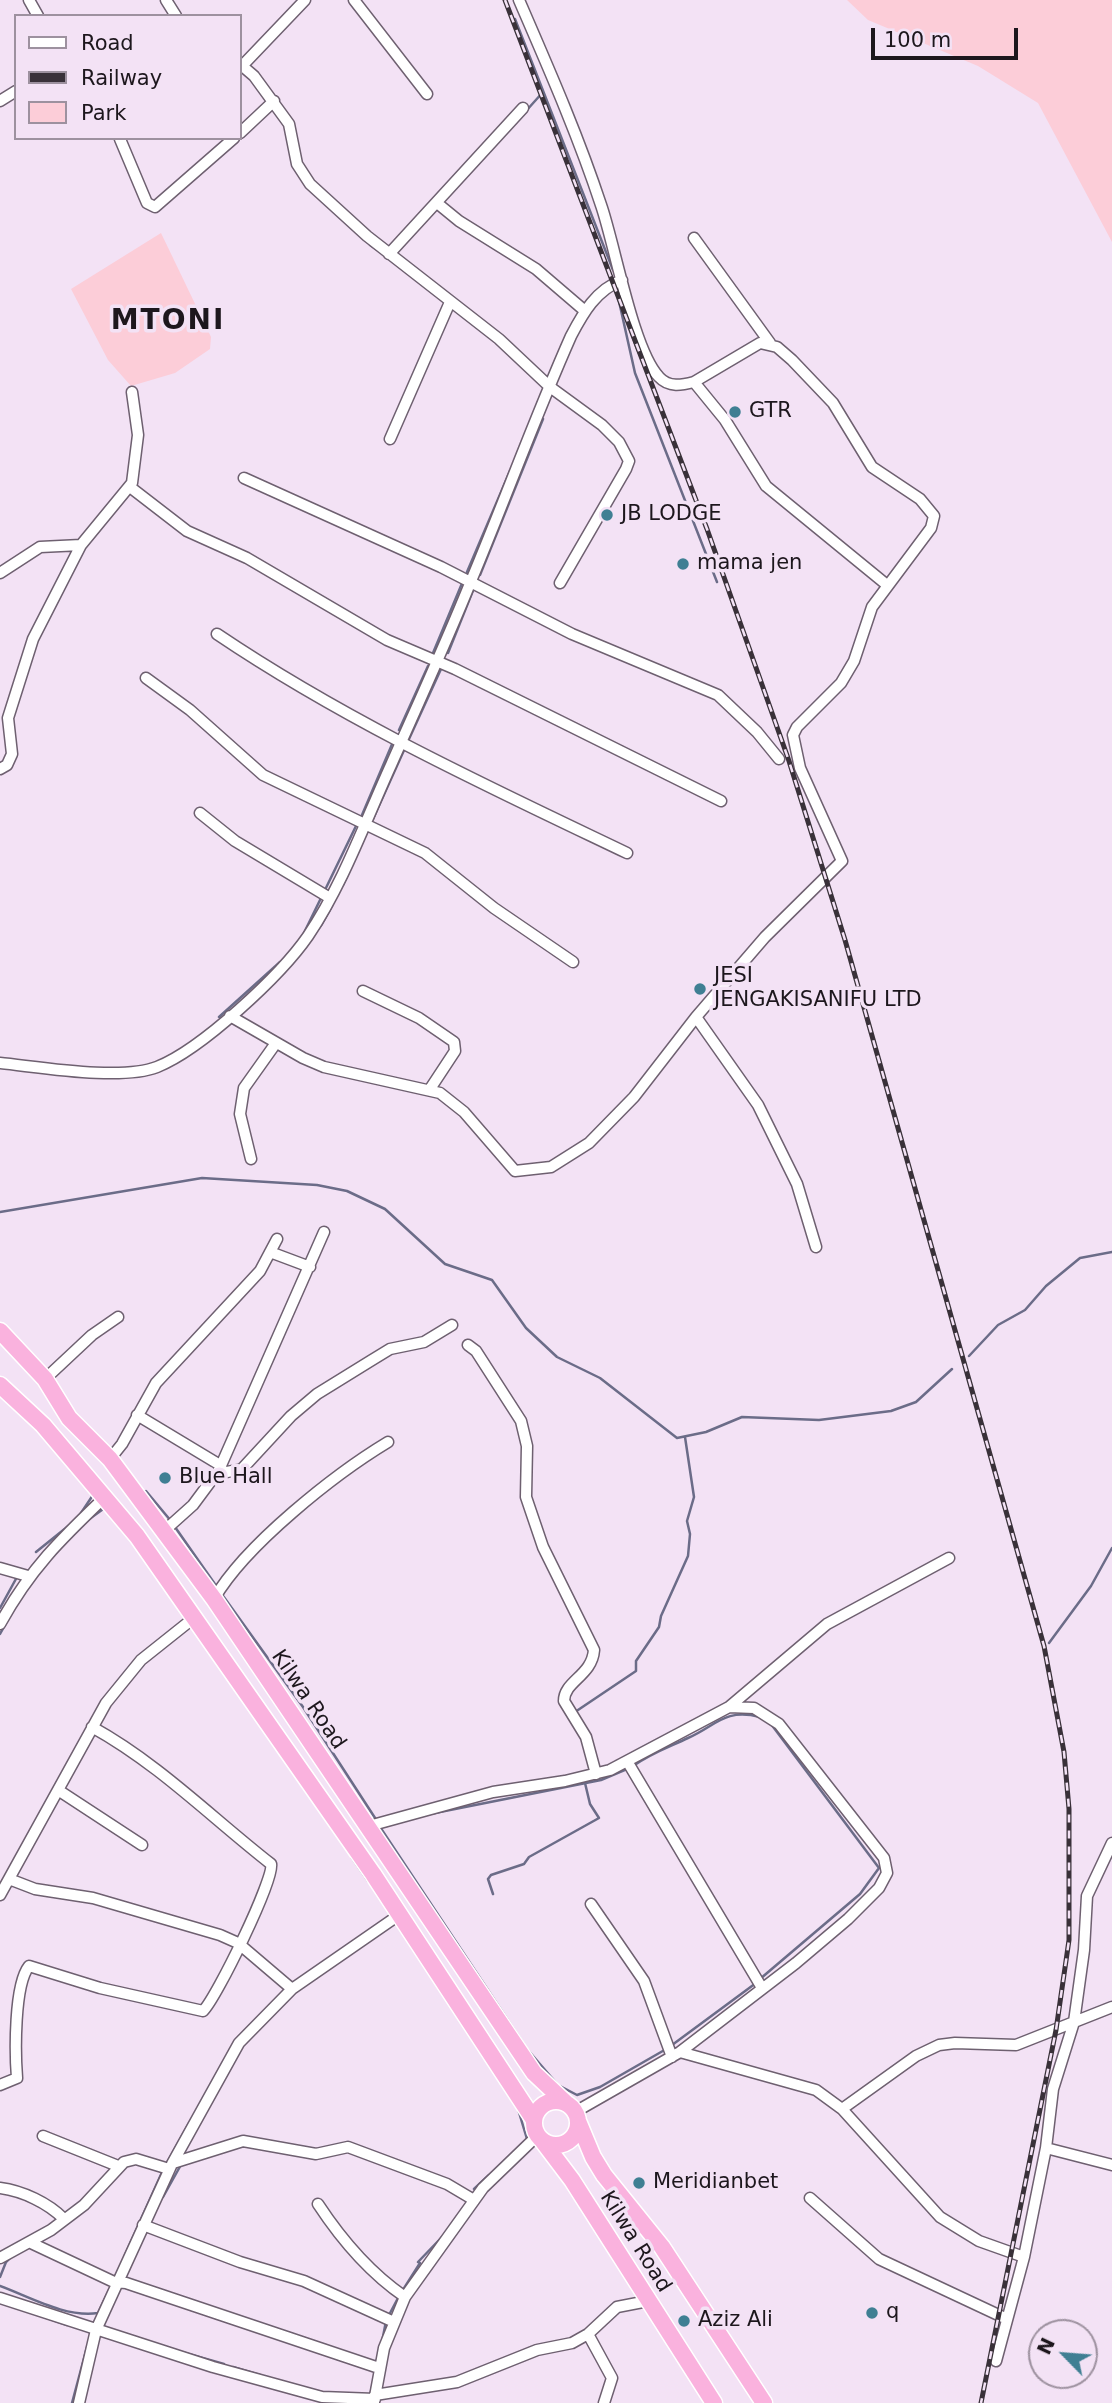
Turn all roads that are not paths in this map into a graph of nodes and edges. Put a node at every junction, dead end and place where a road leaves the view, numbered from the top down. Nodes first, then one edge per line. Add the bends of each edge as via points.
1 (306, 0) edge
2 (354, 0) edge
3 (519, 0) edge
4 (242, 64) edge
5 (242, 66) edge
6 (427, 94) dead end
7 (274, 101) junction
8 (523, 108) dead end
9 (242, 131) edge
10 (121, 140) edge
11 (232, 140) edge
12 (437, 203) junction
13 (694, 238) dead end
14 (389, 254) junction
15 (622, 280) junction
16 (450, 302) junction
17 (585, 312) junction
18 (770, 343) junction
19 (694, 382) junction
20 (550, 387) junction
21 (132, 392) dead end
22 (390, 439) dead end
23 (244, 478) dead end
24 (131, 487) junction
25 (80, 545) junction
26 (0, 573) edge
27 (471, 582) junction
28 (560, 583) dead end
29 (887, 585) junction
30 (217, 634) dead end
31 (437, 662) junction
32 (146, 678) dead end
33 (400, 744) junction
34 (779, 760) dead end
35 (0, 769) edge
36 (721, 802) dead end
37 (200, 813) dead end
38 (365, 823) junction
39 (627, 853) dead end
40 (330, 898) junction
41 (573, 962) dead end
42 (363, 991) dead end
43 (230, 1016) junction
44 (695, 1017) junction
45 (276, 1044) junction
46 (0, 1063) edge
47 (430, 1089) junction
48 (251, 1159) dead end
49 (324, 1232) dead end
50 (277, 1238) dead end
51 (816, 1247) dead end
52 (270, 1252) junction
53 (310, 1267) junction
54 (118, 1317) dead end
55 (452, 1325) dead end
56 (0, 1331) edge
57 (468, 1345) dead end
58 (45, 1378) junction
59 (0, 1385) edge
60 (136, 1415) junction
61 (388, 1442) dead end
62 (110, 1459) junction
63 (220, 1467) junction
64 (105, 1497) junction
65 (164, 1531) junction
66 (949, 1558) dead end
67 (0, 1568) edge
68 (28, 1576) junction
69 (214, 1599) junction
70 (195, 1616) junction
71 (0, 1624) edge
72 (729, 1707) junction
73 (92, 1727) junction
74 (627, 1761) junction
75 (596, 1774) junction
76 (58, 1790) junction
77 (369, 1826) junction
78 (1112, 1843) edge
79 (142, 1845) dead end
80 (9, 1879) junction
81 (0, 1895) edge
82 (591, 1904) dead end
83 (399, 1915) junction
84 (238, 1943) junction
85 (762, 1988) junction
86 (292, 1989) junction
87 (1112, 2007) edge
88 (1073, 2022) junction
89 (676, 2055) junction
90 (0, 2085) edge
91 (842, 2109) junction
92 (573, 2112) junction
93 (538, 2132) junction
94 (43, 2136) dead end
95 (1046, 2148) junction
96 (1112, 2165) edge
97 (118, 2166) junction
98 (170, 2167) junction
99 (0, 2188) edge
100 (810, 2198) dead end
101 (474, 2200) junction
102 (318, 2204) dead end
103 (64, 2219) junction
104 (143, 2225) junction
105 (29, 2242) junction
106 (1024, 2257) junction
107 (0, 2258) edge
108 (120, 2281) junction
109 (405, 2297) junction
110 (0, 2298) edge
111 (648, 2301) junction
112 (1007, 2319) junction
113 (394, 2322) junction
114 (96, 2330) junction
115 (589, 2334) junction
116 (996, 2361) dead end
117 (379, 2368) junction
118 (375, 2399) edge
119 (321, 2400) edge
120 (79, 2403) edge
121 (604, 2403) edge
122 (714, 2403) edge
123 (764, 2403) edge

1 - 4 street
2 - 6 street
3 - 15 street via 601,205
5 - 7 street
7 - 9 street
7 - 14 street via 292,130 297,164 310,184
8 - 12 street
10 - 11 street via 127,163 155,207
12 - 14 street
12 - 17 street via 536,269
13 - 18 street
14 - 16 street
15 - 17 street via 603,290
15 - 19 street via 653,370 674,385
16 - 20 street via 518,355
16 - 22 street
17 - 20 street
18 - 19 street via 753,346
18 - 29 street via 833,403 872,467 932,512 931,528
19 - 29 street via 725,420 766,486
20 - 27 street
20 - 28 street via 602,425 629,461
21 - 24 street via 138,435
23 - 27 street
24 - 25 street
24 - 31 street via 187,530 247,558 387,640
25 - 26 street via 40,547
25 - 35 street via 50,600 20,673 7,723 12,754
27 - 31 street
27 - 34 street via 572,634 718,695
29 - 44 street via 872,607 841,683 793,735 795,755 841,862 794,906
30 - 33 street via 260,664
31 - 33 street
31 - 36 street
32 - 38 street via 263,775
33 - 38 street
33 - 39 street
37 - 40 street via 235,841
38 - 40 street
38 - 41 street via 425,853
40 - 43 street via 294,955
42 - 47 street via 419,1018 454,1042 455,1051
43 - 45 street
43 - 46 street via 170,1061 138,1072
44 - 47 street via 634,1097 589,1143 551,1167 515,1171 464,1112
44 - 51 street via 758,1105 797,1184
45 - 47 street via 340,1071
45 - 48 street via 244,1088 240,1114
49 - 53 street
50 - 52 street
52 - 53 street
52 - 60 street via 253,1279 166,1371
53 - 63 street
54 - 58 street
55 - 63 street via 424,1342 390,1349 317,1394 242,1469 227,1472
56 - 58 highway, Kilwa Road
57 - 75 street via 521,1420 527,1446 526,1497 543,1547 594,1650 589,1669 568,1689 564,1701 586,1737
58 - 62 highway, Kilwa Road via 69,1418
59 - 64 highway, Kilwa Road via 43,1425
60 - 62 street
60 - 63 street
61 - 69 street via 350,1465 302,1505
62 - 65 highway, Kilwa Road
63 - 65 street via 193,1506
64 - 68 street
64 - 70 highway, Kilwa Road
65 - 69 highway, Kilwa Road
66 - 72 street via 827,1624
67 - 68 street
68 - 71 street
69 - 77 highway, Kilwa Road
70 - 73 street via 133,1669
70 - 83 highway, Kilwa Road
72 - 74 street
72 - 85 street via 754,1708 779,1724 887,1866 879,1888 848,1919
73 - 76 street
73 - 84 street via 134,1751 271,1864 264,1898
74 - 75 street
74 - 85 street
75 - 77 street via 493,1792
76 - 79 street
76 - 80 street
77 - 92 highway, Kilwa Road via 534,2073
78 - 88 street via 1087,1896
80 - 81 street
80 - 84 street via 35,1889 93,1898
82 - 89 street via 644,1981
83 - 86 street
83 - 93 highway, Kilwa Road via 498,2060
84 - 86 street
84 - 90 street via 203,2011 100,1988 29,1966 20,2000 17,2078
85 - 89 street
86 - 98 street via 239,2043
87 - 88 street
88 - 91 street via 1016,2045 939,2045
88 - 95 street via 1053,2089
89 - 91 street via 799,2083
89 - 92 street
91 - 106 street via 940,2217 979,2241
92 - 93 highway via 546,2103
92 - 93 highway via 574,2135 567,2141 555,2145
92 - 123 highway, Kilwa Road via 604,2175 655,2238
93 - 101 street
93 - 111 highway, Kilwa Road
94 - 97 street
95 - 96 street
95 - 106 street
97 - 98 street via 136,2159
97 - 103 street via 84,2205
98 - 101 street via 187,2156 243,2141 316,2154 348,2147 447,2184
98 - 104 street
99 - 103 street via 54,2209
100 - 112 street via 878,2259
101 - 109 street
102 - 109 street via 361,2258
103 - 105 street
104 - 108 street
104 - 113 street via 304,2281
105 - 107 street
105 - 108 street via 69,2264
106 - 112 street
108 - 114 street
108 - 117 street
109 - 113 street
110 - 114 street
111 - 115 street via 617,2307
111 - 122 highway, Kilwa Road
112 - 116 street
113 - 117 street
114 - 119 street
114 - 120 street
115 - 118 street via 457,2382
115 - 121 street via 612,2378
117 - 118 street
118 - 119 street

